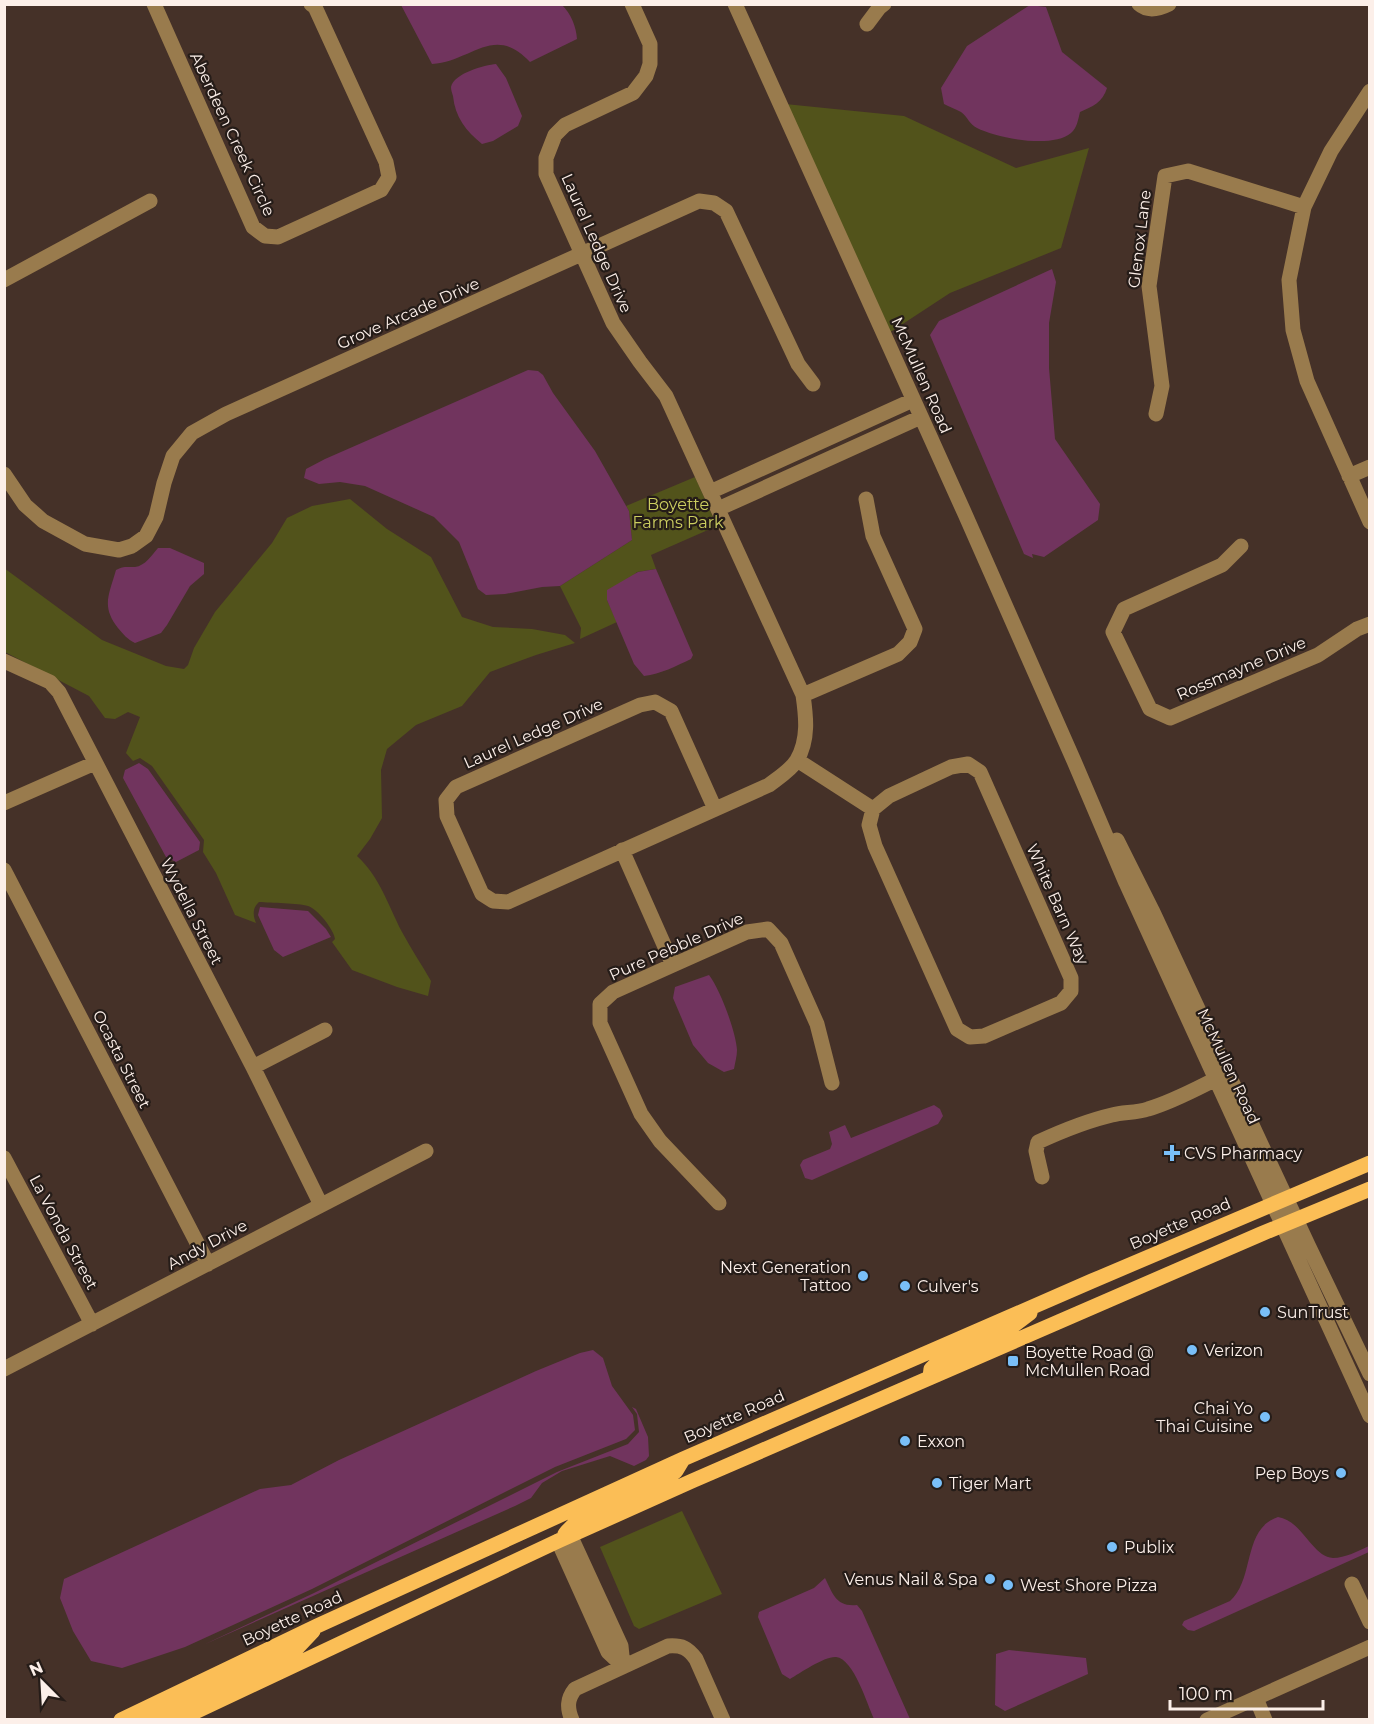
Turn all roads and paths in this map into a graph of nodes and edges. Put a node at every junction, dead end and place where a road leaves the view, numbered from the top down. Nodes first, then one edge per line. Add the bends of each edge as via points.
1 (154, 4) edge
2 (311, 4) edge
3 (632, 4) edge
4 (735, 4) edge
5 (884, 4) edge
6 (1139, 4) edge
7 (1169, 4) edge
8 (867, 24) dead end
9 (1370, 91) edge
10 (150, 201) dead end
11 (1304, 207) junction
12 (581, 255) junction
13 (4, 280) edge
14 (813, 384) dead end
15 (913, 400) junction
16 (1156, 414) dead end
17 (921, 417) junction
18 (1370, 467) edge
19 (4, 474) edge
20 (1349, 476) junction
21 (710, 492) junction
22 (866, 499) dead end
23 (718, 509) junction
24 (1370, 522) edge
25 (1241, 546) dead end
26 (1370, 624) edge
27 (4, 661) edge
28 (802, 695) junction
29 (797, 760) junction
30 (96, 763) junction
31 (4, 803) edge
32 (715, 809) junction
33 (873, 809) junction
34 (622, 850) junction
35 (1122, 861) junction
36 (4, 870) edge
37 (673, 964) junction
38 (325, 1030) dead end
39 (253, 1067) junction
40 (1216, 1079) junction
41 (832, 1083) dead end
42 (426, 1151) dead end
43 (4, 1158) edge
44 (1370, 1163) edge
45 (1042, 1177) dead end
46 (1370, 1189) edge
47 (1279, 1201) junction
48 (719, 1203) dead end
49 (321, 1205) junction
50 (1289, 1222) junction
51 (208, 1264) junction
52 (1038, 1304) junction
53 (92, 1324) junction
54 (889, 1368) junction
55 (4, 1369) edge
56 (1370, 1374) edge
57 (930, 1377) junction
58 (1370, 1416) edge
59 (683, 1459) junction
60 (563, 1538) junction
61 (1352, 1584) dead end
62 (1370, 1622) edge
63 (316, 1626) junction
64 (1370, 1647) edge
65 (623, 1666) junction
66 (1256, 1698) junction
67 (121, 1719) edge
68 (150, 1719) edge
69 (177, 1719) edge
70 (572, 1719) edge
71 (723, 1719) edge
72 (1207, 1719) edge
73 (1265, 1719) edge

1 - 2 street, Aberdeen Creek Circle via 253,227 265,236 278,237 381,190 389,177 386,162
3 - 12 street, Laurel Ledge Drive via 650,44 646,76 633,93 565,125 555,135 546,158 546,174
4 - 15 street, McMullen Road
5 - 8 street
6 - 7 street via 1158,10
9 - 11 street via 1331,151
10 - 13 street
11 - 16 street, Glenox Lane via 1188,171 1165,176 1149,286 1161,386
11 - 20 street via 1289,280 1293,330 1308,381
12 - 14 street, Grove Arcade Drive via 699,201 714,202 726,212 798,364
12 - 19 street, Grove Arcade Drive via 226,414 192,433 174,456 156,517 146,536 132,546 119,550 85,544 43,521 25,505
12 - 21 street, Laurel Ledge Drive via 612,323 666,396
15 - 17 street, McMullen Road
15 - 21 street
17 - 23 street
17 - 35 street, McMullen Road
18 - 20 street
20 - 24 street
21 - 23 street, Laurel Ledge Drive
22 - 28 street via 873,536 915,629 910,642 898,654
23 - 28 street, Laurel Ledge Drive
25 - 26 street, Rossmayne Drive via 1222,565 1124,609 1113,632 1150,709 1170,718 1318,655
27 - 30 street, Wydella Street via 50,682
28 - 29 street, Laurel Ledge Drive via 807,720
29 - 32 street, Laurel Ledge Drive via 769,785
29 - 33 street
30 - 31 street
30 - 39 street, Wydella Street
32 - 34 street, Laurel Ledge Drive
32 - 34 street, Laurel Ledge Drive via 671,711 655,702 640,705 456,787 446,800 447,816 482,894 493,901 508,902
33 - 33 street, White Barn Way via 889,796 951,767 968,764 980,772 1071,978 1071,990 1061,1003 984,1036 970,1037 957,1029 875,846 869,825
34 - 37 street
35 - 40 street, McMullen Road
35 - 47 street, McMullen Road via 1152,910
36 - 51 street, Ocasta Street
37 - 41 street, Pure Pebble Drive via 747,932 768,929 781,943 818,1024
37 - 48 street, Pure Pebble Drive via 613,992 600,1004 600,1023 641,1114 660,1141
38 - 39 street
39 - 49 street, Wydella Street
40 - 45 street via 1155,1107 1113,1114 1038,1142 1036,1151
40 - 47 street, McMullen Road
42 - 49 street, Andy Drive
43 - 53 street, La Vonda Street
44 - 47 main road, Boyette Road
46 - 50 main road
47 - 50 street, McMullen Road
47 - 52 main road, Boyette Road
49 - 51 street, Andy Drive
50 - 56 street, McMullen Road
50 - 57 main road
50 - 58 street, McMullen Road
51 - 53 street, Andy Drive
52 - 54 main road, Boyette Road
52 - 57 main road via 1006,1331 939,1361 931,1369
53 - 55 street, Andy Drive
54 - 57 main road
54 - 59 main road, Boyette Road
57 - 60 main road
59 - 60 main road via 668,1478 595,1510
59 - 63 main road, Boyette Road
60 - 65 street via 621,1646
60 - 69 main road
61 - 62 street
63 - 67 main road, Boyette Road
63 - 68 main road via 309,1637 286,1655
64 - 66 street
65 - 70 street via 575,1689 568,1702
65 - 71 street via 668,1646 685,1647 696,1659
66 - 72 street
66 - 73 street

